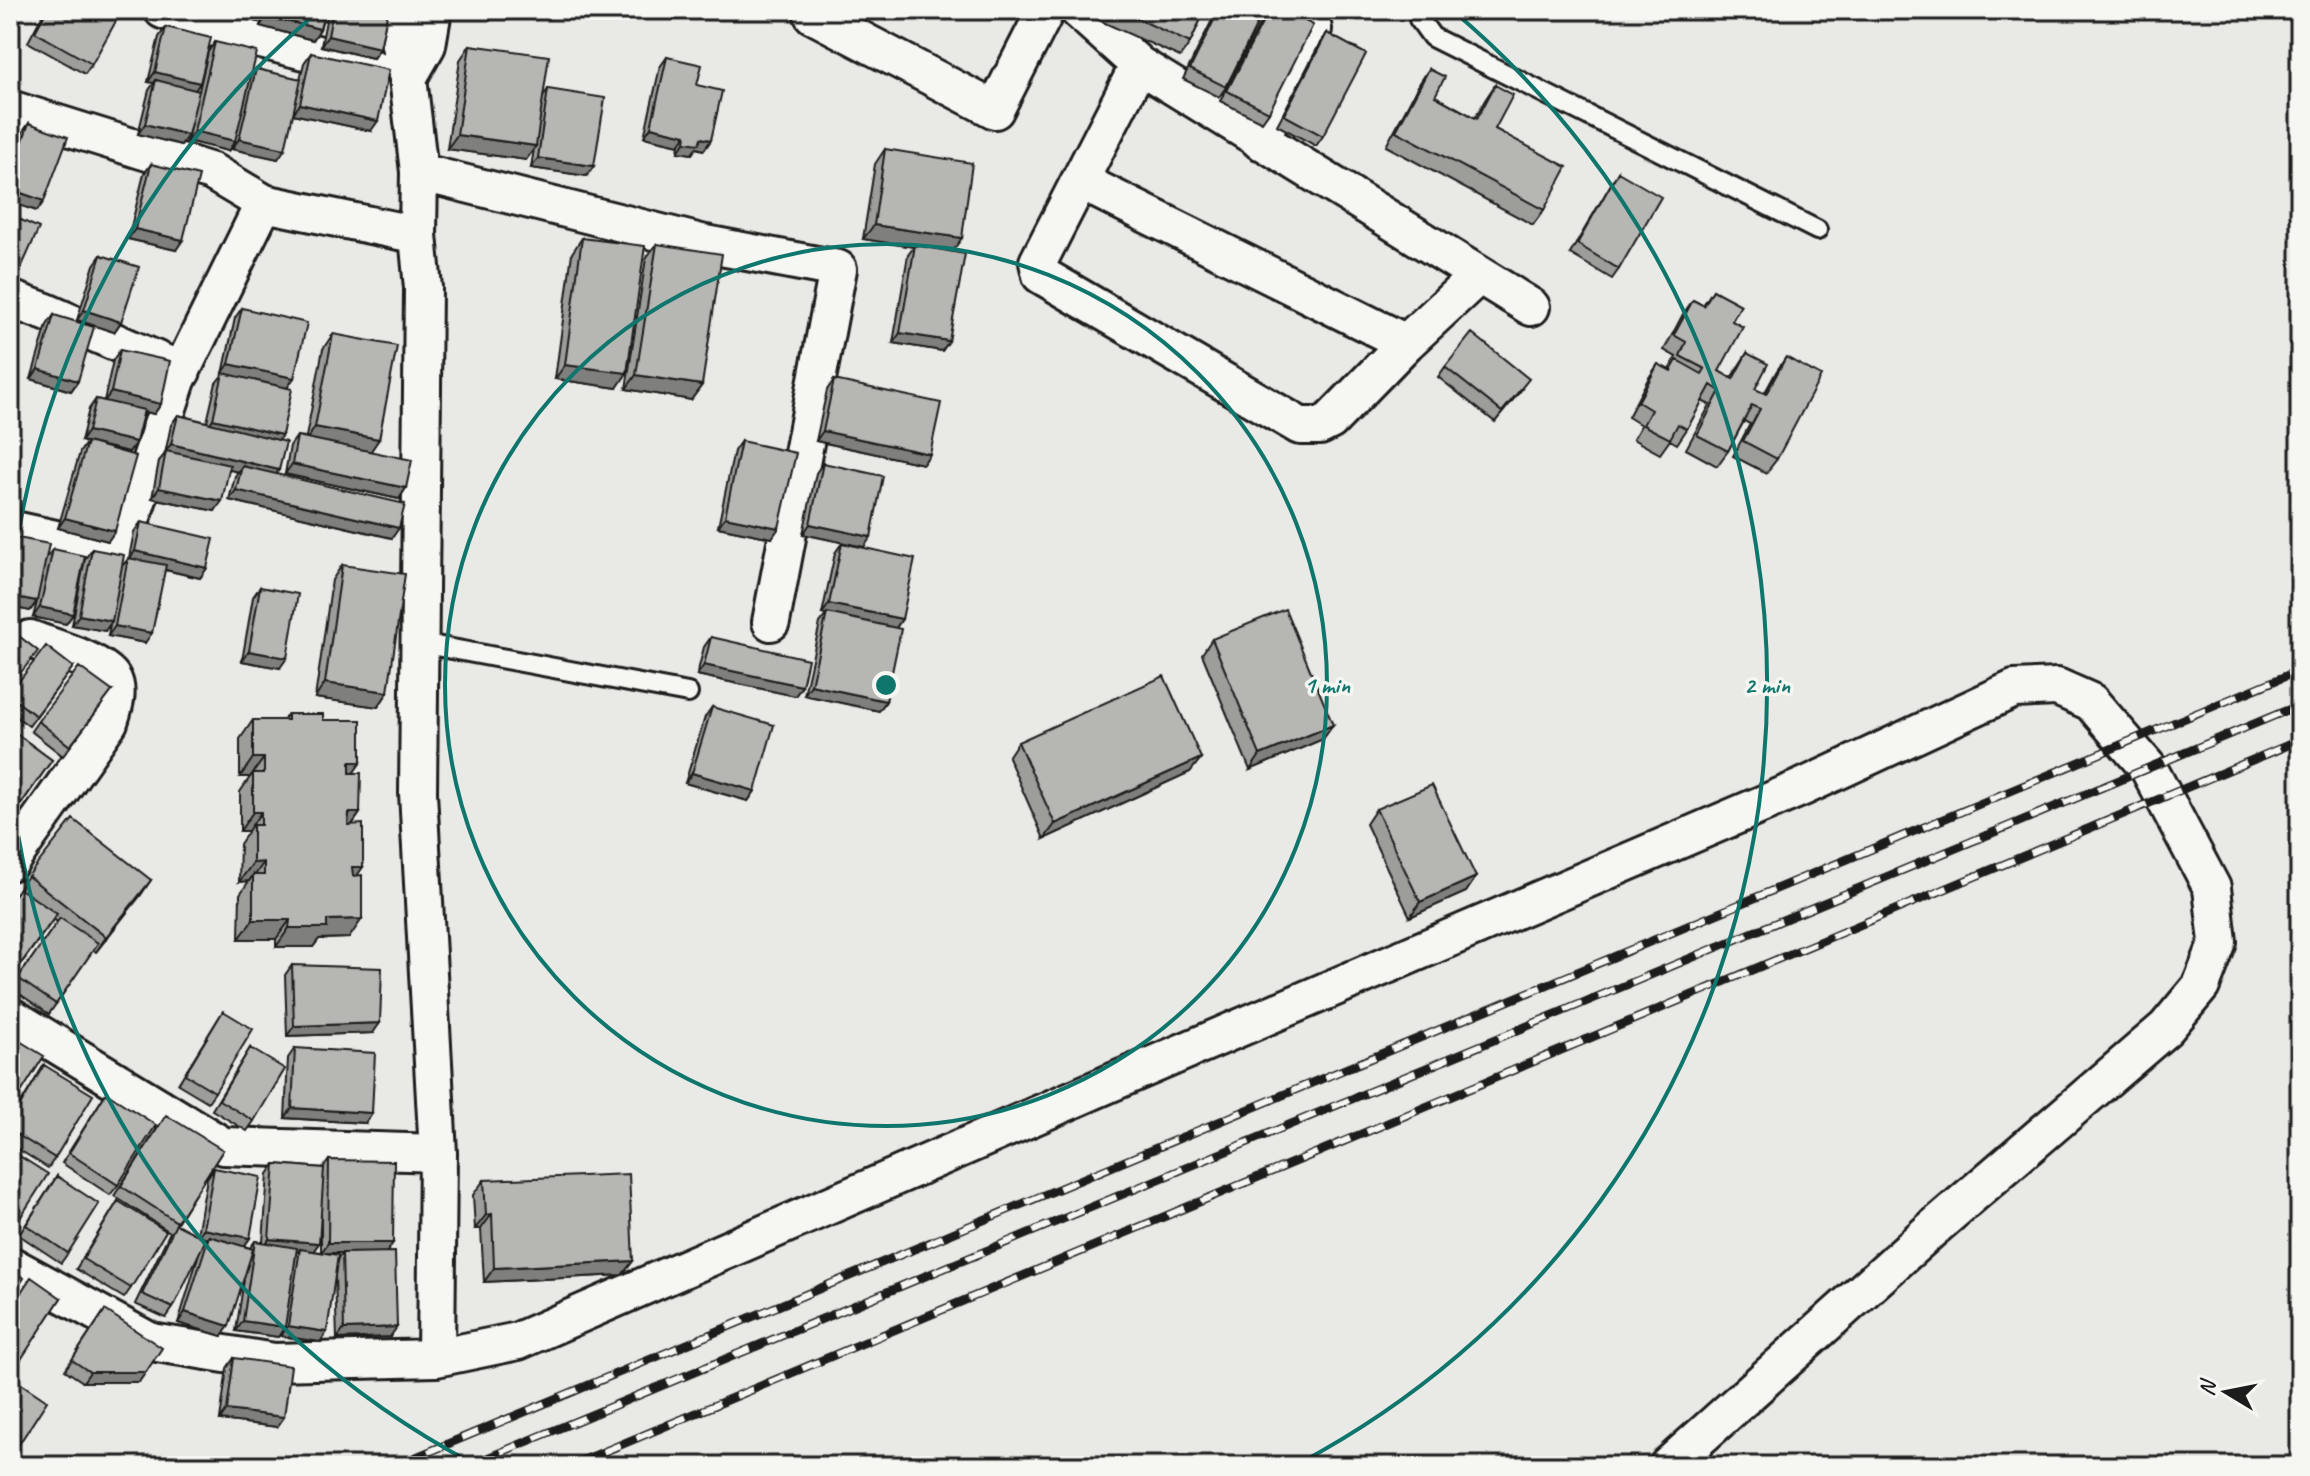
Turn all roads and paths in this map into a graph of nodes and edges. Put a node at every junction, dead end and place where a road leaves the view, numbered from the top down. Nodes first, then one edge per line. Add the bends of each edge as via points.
1 (163, 10) edge
2 (404, 10) edge
3 (433, 10) edge
4 (816, 10) edge
5 (1046, 10) edge
6 (1078, 10) edge
7 (1417, 10) edge
8 (1313, 29) edge
9 (1139, 65) junction
10 (408, 78) junction
11 (17, 112) edge
12 (1260, 141) junction
13 (10, 150) edge
14 (419, 172) junction
15 (1080, 181) junction
16 (264, 203) junction
17 (1817, 230) dead end
18 (418, 235) junction
19 (1479, 275) junction
20 (10, 299) edge
21 (1531, 307) dead end
22 (1406, 343) junction
23 (182, 371) junction
24 (10, 529) edge
25 (771, 622) dead end
26 (30, 639) dead end
27 (420, 643) junction
28 (688, 693) dead end
29 (10, 862) edge
30 (10, 1016) edge
31 (438, 1153) junction
32 (10, 1265) edge
33 (436, 1358) junction
34 (1668, 1466) edge

1 - 10 street
2 - 10 street via 399,41
3 - 10 street via 427,45
4 - 5 street via 813,15 995,110
6 - 9 street
7 - 17 lane via 1432,37
8 - 12 street
9 - 12 street
9 - 15 street
10 - 14 street
11 - 13 street
11 - 16 street via 212,172
12 - 19 street
14 - 18 street
14 - 25 street via 705,244 838,269
15 - 22 street
15 - 22 street via 1038,262 1041,275 1300,426 1330,421
16 - 18 street
16 - 23 street
18 - 27 street via 423,288
19 - 21 street
19 - 22 street
20 - 23 street
23 - 24 street via 120,553
26 - 29 street via 102,668 113,679 116,698 109,722
27 - 28 lane
27 - 31 street via 418,793
30 - 31 street via 223,1146
31 - 33 street
32 - 33 street via 151,1342 274,1362
33 - 34 street via 518,1341 1803,787 2014,689 2057,687 2091,702 2149,769 2212,888 2218,942 2201,986 2166,1028

